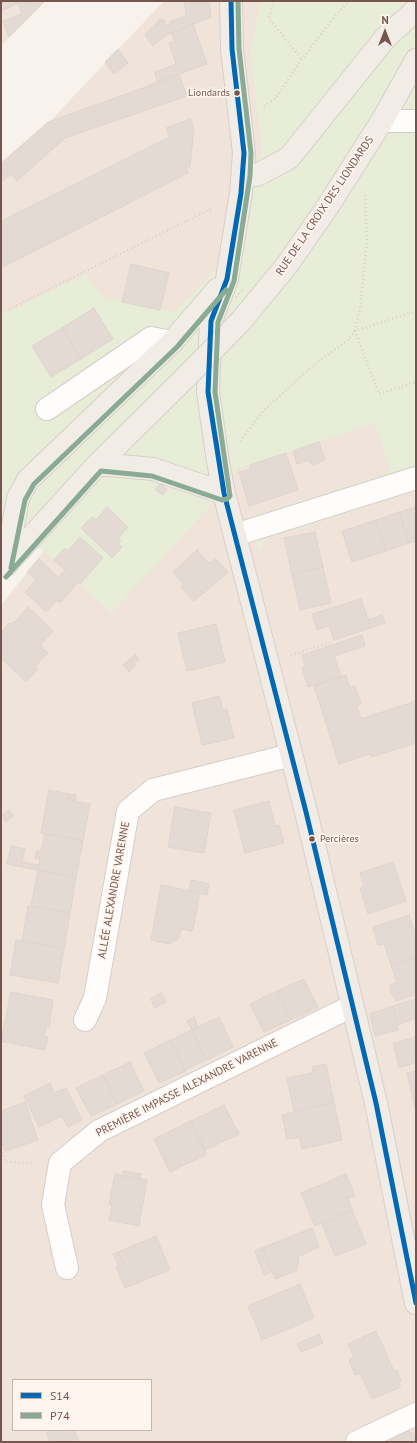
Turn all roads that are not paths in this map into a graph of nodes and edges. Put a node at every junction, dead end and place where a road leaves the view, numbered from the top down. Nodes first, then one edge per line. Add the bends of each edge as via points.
1 (231, 1) edge
2 (416, 10) edge
3 (412, 68) edge
4 (382, 121) junction
5 (416, 121) edge
6 (242, 185) junction
7 (227, 279) junction
8 (172, 342) junction
9 (47, 409) dead end
10 (98, 464) junction
11 (416, 478) edge
12 (224, 493) junction
13 (235, 535) junction
14 (3, 569) edge
15 (291, 755) junction
16 (352, 1006) junction
17 (85, 1020) dead end
18 (67, 1268) dead end
19 (416, 1303) edge
20 (416, 1414) edge
21 (357, 1442) edge

1 - 6 main road via 232,49 244,153
2 - 6 main road via 386,37 289,158
3 - 4 main road, RUE DE LA CROIX DES LIONDARDS
4 - 5 street
4 - 10 main road, RUE DE LA CROIX DES LIONDARDS, bridge via 291,259 241,321
6 - 7 main road
7 - 8 main road
7 - 12 main road via 211,322 208,392
8 - 9 street via 151,338
8 - 14 main road via 28,480 18,498
10 - 12 main road via 153,469
10 - 14 main road, RUE DE LA CROIX DES LIONDARDS
11 - 13 street
12 - 13 main road
13 - 15 main road
15 - 16 main road
15 - 17 street, ALLÉE ALEXANDRE VARENNE via 153,790 128,812 95,998
16 - 18 street, PREMIÈRE IMPASSE ALEXANDRE VARENNE via 99,1131 60,1164 53,1205
16 - 19 main road via 376,1104
20 - 21 street

